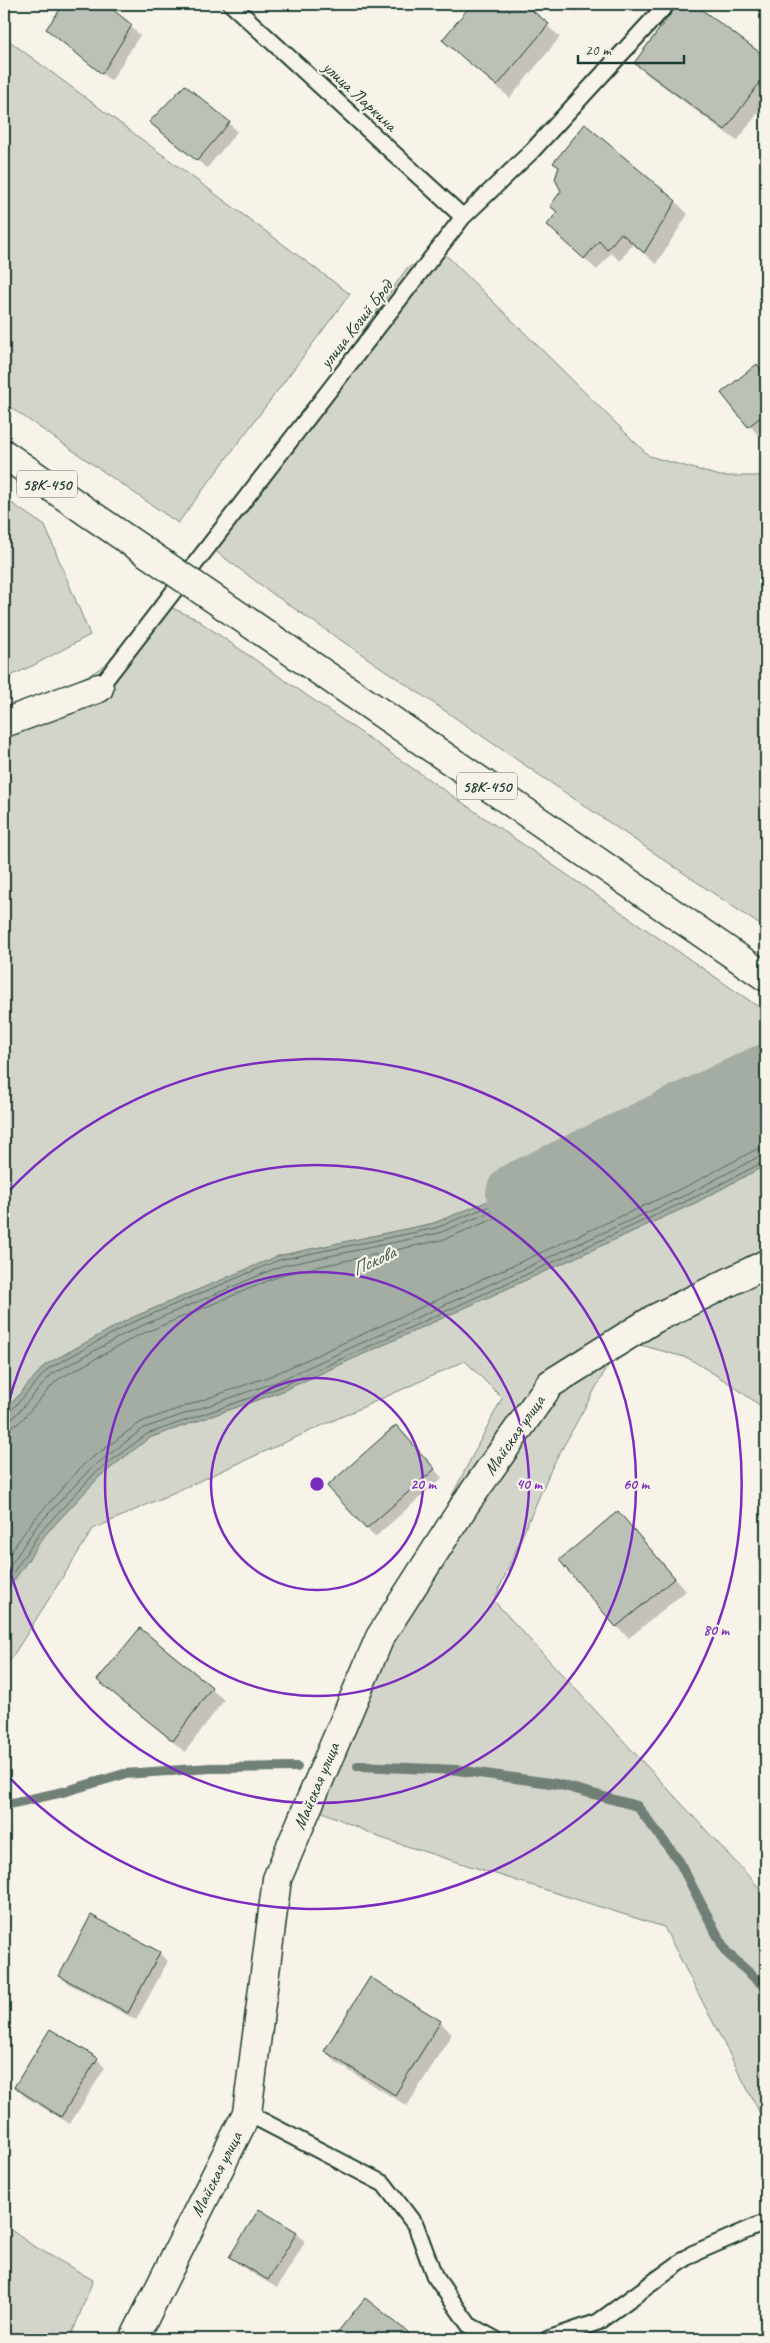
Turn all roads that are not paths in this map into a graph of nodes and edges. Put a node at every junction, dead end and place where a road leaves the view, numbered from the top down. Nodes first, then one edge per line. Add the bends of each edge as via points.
1 (231, 4) edge
2 (667, 4) edge
3 (463, 217) junction
4 (4, 454) edge
5 (99, 688) joint
6 (4, 723) edge
7 (766, 978) edge
8 (766, 1264) edge
9 (247, 2113) junction
10 (766, 2222) edge
11 (134, 2339) edge
12 (496, 2339) edge
13 (548, 2339) edge

1 - 3 lane, улица Ларкина
2 - 3 lane, улица Козий Брод via 532,151
3 - 5 lane, улица Козий Брод
4 - 7 main road, 58К-450, bridge
5 - 6 main road
8 - 9 main road, Майская улица via 654,1319 550,1384 466,1503 380,1636 277,1878
9 - 11 main road, Майская улица
9 - 12 lane via 384,2184 416,2226 434,2275 468,2325
10 - 13 lane via 692,2254 598,2322

